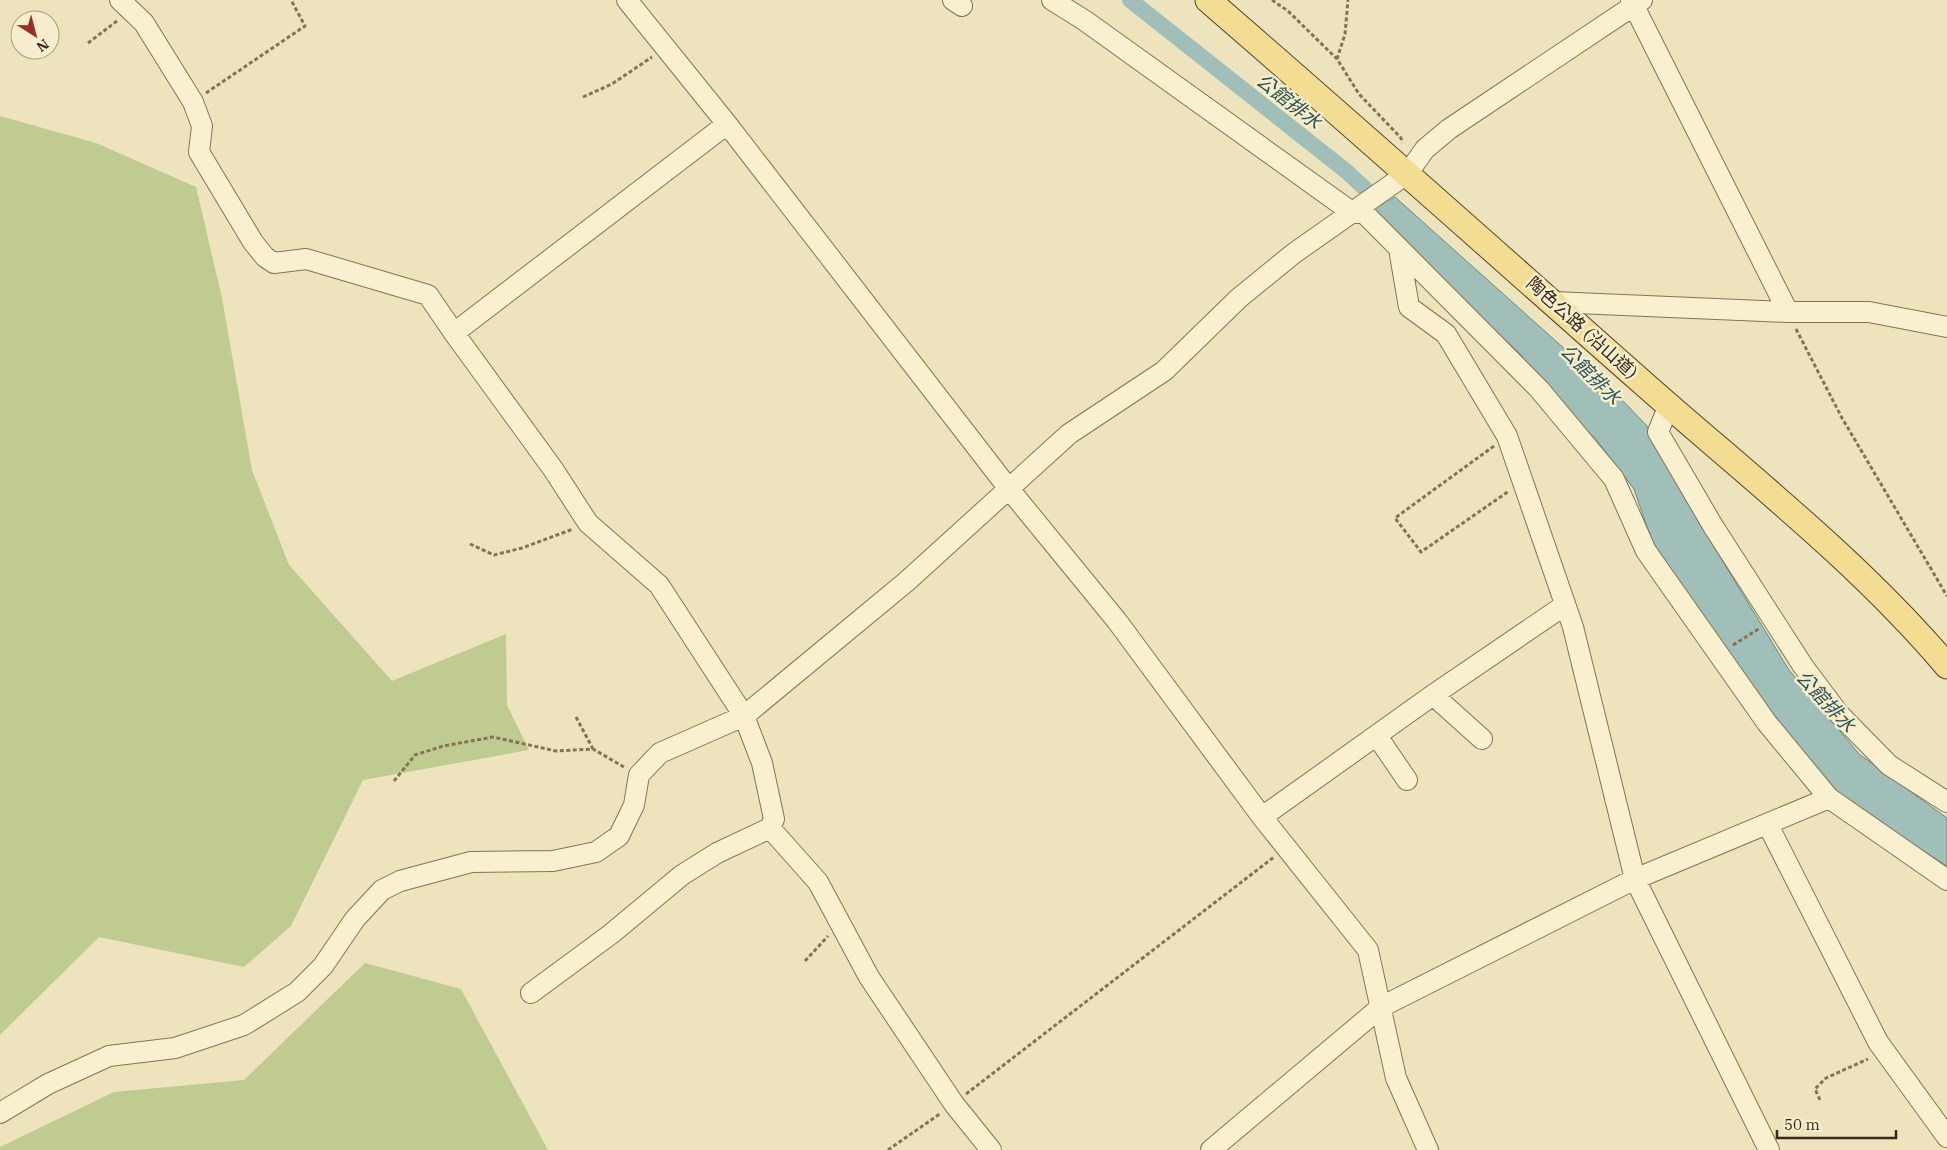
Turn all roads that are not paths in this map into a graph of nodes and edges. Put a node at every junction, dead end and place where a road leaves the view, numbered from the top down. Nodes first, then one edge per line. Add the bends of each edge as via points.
1 (627, 0) edge
2 (1052, 0) edge
3 (1208, 0) edge
4 (1636, 2) edge
5 (125, 5) edge
6 (727, 124) junction
7 (1399, 180) junction
8 (1353, 213) junction
9 (1399, 249) junction
10 (1553, 302) junction
11 (1788, 312) junction
12 (1947, 326) edge
13 (454, 333) junction
14 (1669, 405) junction
15 (1009, 489) junction
16 (1565, 604) junction
17 (1947, 666) edge
18 (1433, 695) junction
19 (744, 716) junction
20 (1377, 736) junction
21 (1482, 739) dead end
22 (1407, 780) dead end
23 (1829, 798) junction
24 (1947, 802) edge
25 (1262, 817) junction
26 (1768, 825) junction
27 (770, 828) junction
28 (1635, 879) junction
29 (1947, 880) edge
30 (530, 993) dead end
31 (1381, 1007) junction
32 (0, 1113) edge
33 (1947, 1137) edge
34 (990, 1150) edge
35 (1210, 1150) edge
36 (1428, 1150) edge
37 (1769, 1150) edge

1 - 6 street
2 - 8 street
3 - 7 main road, 陶色公路 (沿山道)
4 - 7 street via 1449,129 1425,149
4 - 11 street
5 - 13 street via 144,23 193,102 202,126 199,152 265,257 274,263 306,259 428,295
6 - 13 street
6 - 15 street
7 - 8 street
7 - 10 main road, 陶色公路 (沿山道)
8 - 9 street via 1364,213
8 - 15 street via 1293,254 1239,298 1164,371 1069,434
9 - 16 street via 1409,307 1446,334 1507,436
9 - 23 street via 1539,389 1614,479 1646,551 1767,723
10 - 11 street
10 - 14 main road, 陶色公路 (沿山道)
11 - 12 street via 1869,312
13 - 19 street via 554,469 588,523 659,585
14 - 17 main road, 陶色公路 (沿山道) via 1798,516 1921,635
14 - 24 street via 1658,432 1773,620 1839,714 1889,765
15 - 19 street via 906,582
15 - 25 street via 1117,621
16 - 18 street
16 - 28 street
18 - 20 street
18 - 21 street
19 - 27 street via 762,763 774,820
19 - 32 street via 660,753 639,774 634,805 619,836 596,852 553,861 471,862 400,881 382,890 354,919 323,966 297,992 244,1025 175,1048 109,1056 48,1084
20 - 22 street
20 - 25 street
23 - 26 street
23 - 29 street
25 - 31 street via 1368,950
26 - 28 street
26 - 33 street via 1885,1051
27 - 30 street via 717,853 682,875 611,934
27 - 34 street via 818,882 869,976 954,1104
28 - 31 street
28 - 37 street
31 - 35 street
31 - 36 street via 1396,1078

